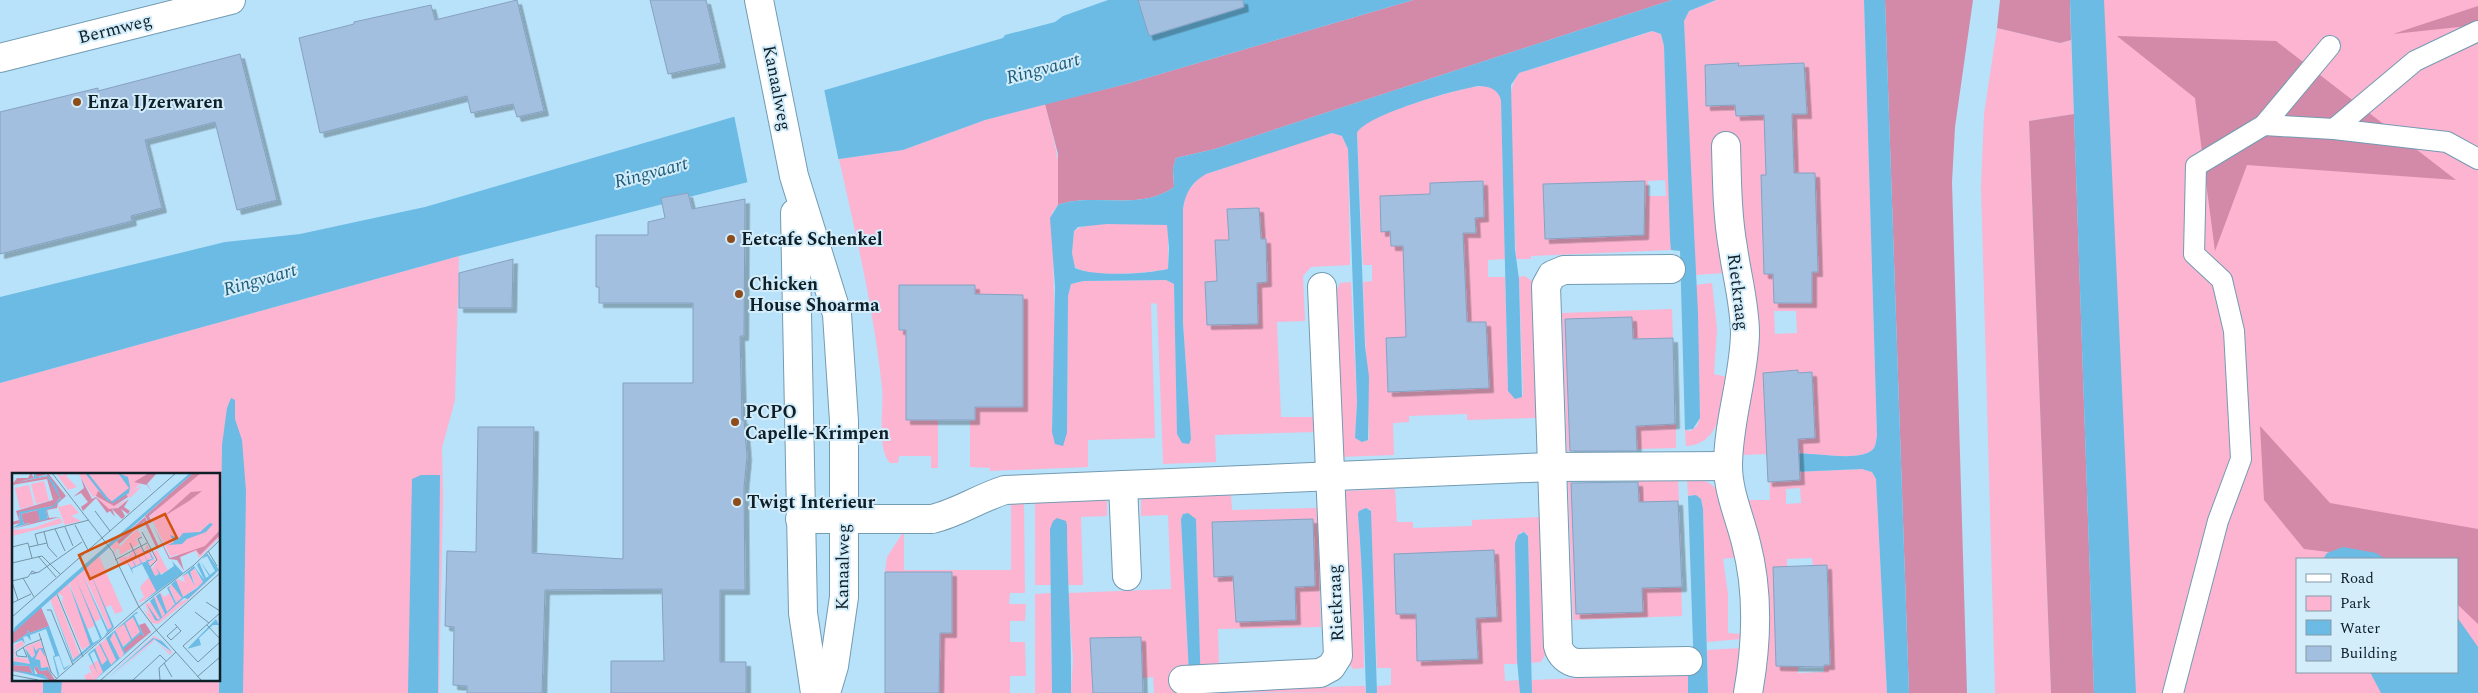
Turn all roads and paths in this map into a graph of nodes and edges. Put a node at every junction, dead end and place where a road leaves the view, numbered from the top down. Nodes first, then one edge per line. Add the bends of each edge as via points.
1 (231, 0) edge
2 (759, 0) edge
3 (2478, 31) edge
4 (2330, 46) dead end
5 (0, 58) edge
6 (2264, 125) junction
7 (2334, 129) junction
8 (1726, 146) dead end
9 (2478, 159) edge
10 (794, 176) junction
11 (1671, 269) dead end
12 (1322, 287) dead end
13 (1728, 466) junction
14 (1552, 467) junction
15 (1330, 476) junction
16 (1123, 485) junction
17 (800, 519) junction
18 (844, 519) junction
19 (1127, 576) dead end
20 (1688, 662) dead end
21 (1183, 680) dead end
22 (815, 693) edge
23 (826, 693) edge
24 (1748, 693) edge
25 (2173, 693) edge

1 - 5 street, Bermweg
2 - 10 street, Kanaalweg
3 - 7 lane via 2414,61
4 - 6 lane
6 - 7 lane
6 - 25 lane via 2196,166 2194,254 2222,280 2234,332 2241,458 2218,521
7 - 9 lane via 2447,142
8 - 13 street, Rietkraag via 1730,225 1744,314
10 - 17 street, Kanaalweg
10 - 18 street, Kanaalweg via 837,314 844,421
11 - 14 street via 1564,270 1557,271 1548,280 1545,291
12 - 15 street, Rietkraag
13 - 14 street
13 - 24 street, Rietkraag via 1747,544 1755,604 1756,643
14 - 15 street
14 - 20 street via 1560,651 1568,660 1577,663
15 - 16 street
15 - 21 street, Rietkraag via 1338,652 1335,662 1320,673
16 - 18 street via 1005,490 947,516 932,519
16 - 19 street
17 - 18 street
17 - 22 street, Kanaalweg via 802,613
18 - 23 street, Kanaalweg via 844,597 834,666

